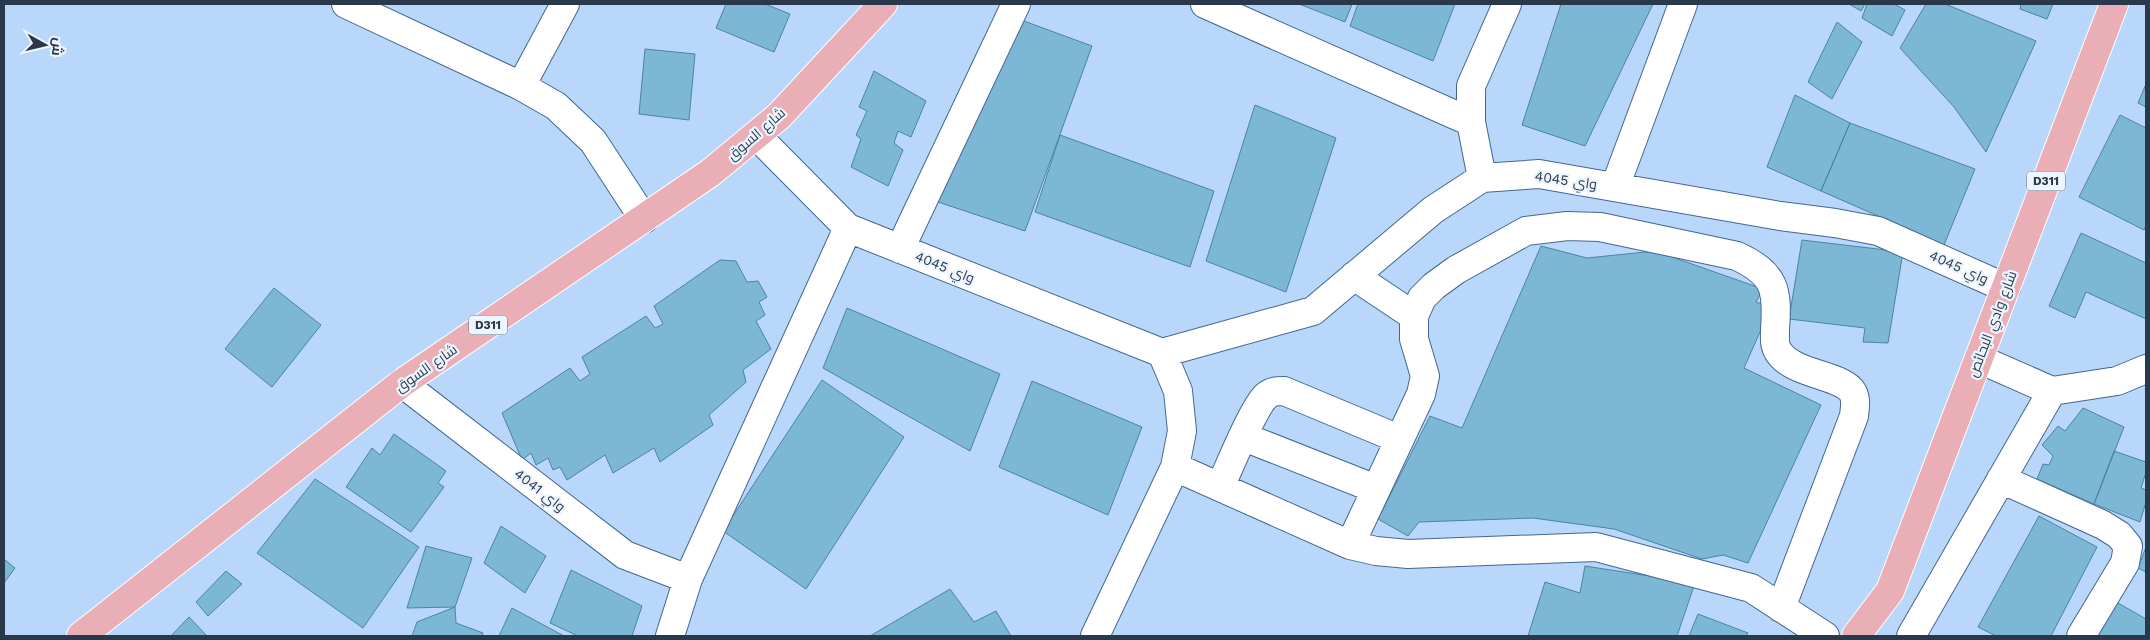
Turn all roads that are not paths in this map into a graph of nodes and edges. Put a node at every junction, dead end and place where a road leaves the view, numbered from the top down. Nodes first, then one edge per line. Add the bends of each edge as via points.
1 (346, 4) edge
2 (565, 4) edge
3 (883, 4) edge
4 (1016, 4) edge
5 (1205, 4) edge
6 (1507, 4) edge
7 (1683, 4) edge
8 (2114, 4) edge
9 (521, 86) junction
10 (1471, 122) junction
11 (757, 136) junction
12 (1482, 178) junction
13 (1615, 187) junction
14 (644, 219) junction
15 (848, 228) junction
16 (900, 249) junction
17 (1354, 276) junction
18 (2006, 288) junction
19 (1414, 316) junction
20 (1162, 353) junction
21 (1979, 359) junction
22 (2146, 369) edge
23 (402, 383) junction
24 (2052, 391) junction
25 (1244, 437) junction
26 (1399, 438) junction
27 (1175, 467) junction
28 (2001, 479) junction
29 (1220, 487) junction
30 (1376, 489) junction
31 (1350, 545) junction
32 (688, 579) junction
33 (1781, 608) junction
34 (81, 636) edge
35 (670, 636) edge
36 (1095, 636) edge
37 (1825, 636) edge
38 (1856, 636) edge
39 (1911, 636) edge
40 (2081, 636) edge

1 - 9 street
2 - 9 street
3 - 11 main road, شارع السوق / D311
4 - 16 street
5 - 10 street
6 - 10 street via 1471,86
7 - 13 street
8 - 18 main road, شارع وادي البحائص / D311
9 - 14 street via 556,106 593,140
10 - 12 street
11 - 14 main road, شارع السوق / D311 via 710,174
11 - 15 street, واي 4045
12 - 13 street, واي 4045 via 1539,174
12 - 17 street, واي 4045 via 1433,210
13 - 18 street, واي 4045 via 1878,232
14 - 23 main road, شارع السوق / D311
15 - 16 street, واي 4045
15 - 32 street
16 - 20 street, واي 4045
17 - 19 street
17 - 20 street, واي 4045 via 1313,311
18 - 21 main road, شارع وادي البحائص / D311
19 - 26 street via 1414,339 1425,376 1421,394
19 - 33 street via 1422,298 1434,286 1526,231 1567,226 1600,227 1737,256 1755,265 1771,282 1776,296 1774,341 1778,351 1786,360 1808,372 1842,384 1851,390 1856,402 1854,416
20 - 27 street via 1178,390 1182,431
21 - 24 street
21 - 38 main road, شارع وادي البحائص / D311 via 1890,591
22 - 24 street via 2117,381
23 - 32 street, واي 4041 via 626,555
23 - 34 main road, شارع السوق / D311
24 - 28 street
25 - 26 street via 1265,397 1273,391 1284,391
25 - 29 street
25 - 30 street
26 - 30 street
27 - 29 street
27 - 36 street
28 - 39 street
28 - 40 street via 2103,525 2119,535 2128,546 2125,563
29 - 31 street
30 - 31 street
31 - 33 street via 1408,554 1596,547 1751,588
32 - 35 street
33 - 37 street

